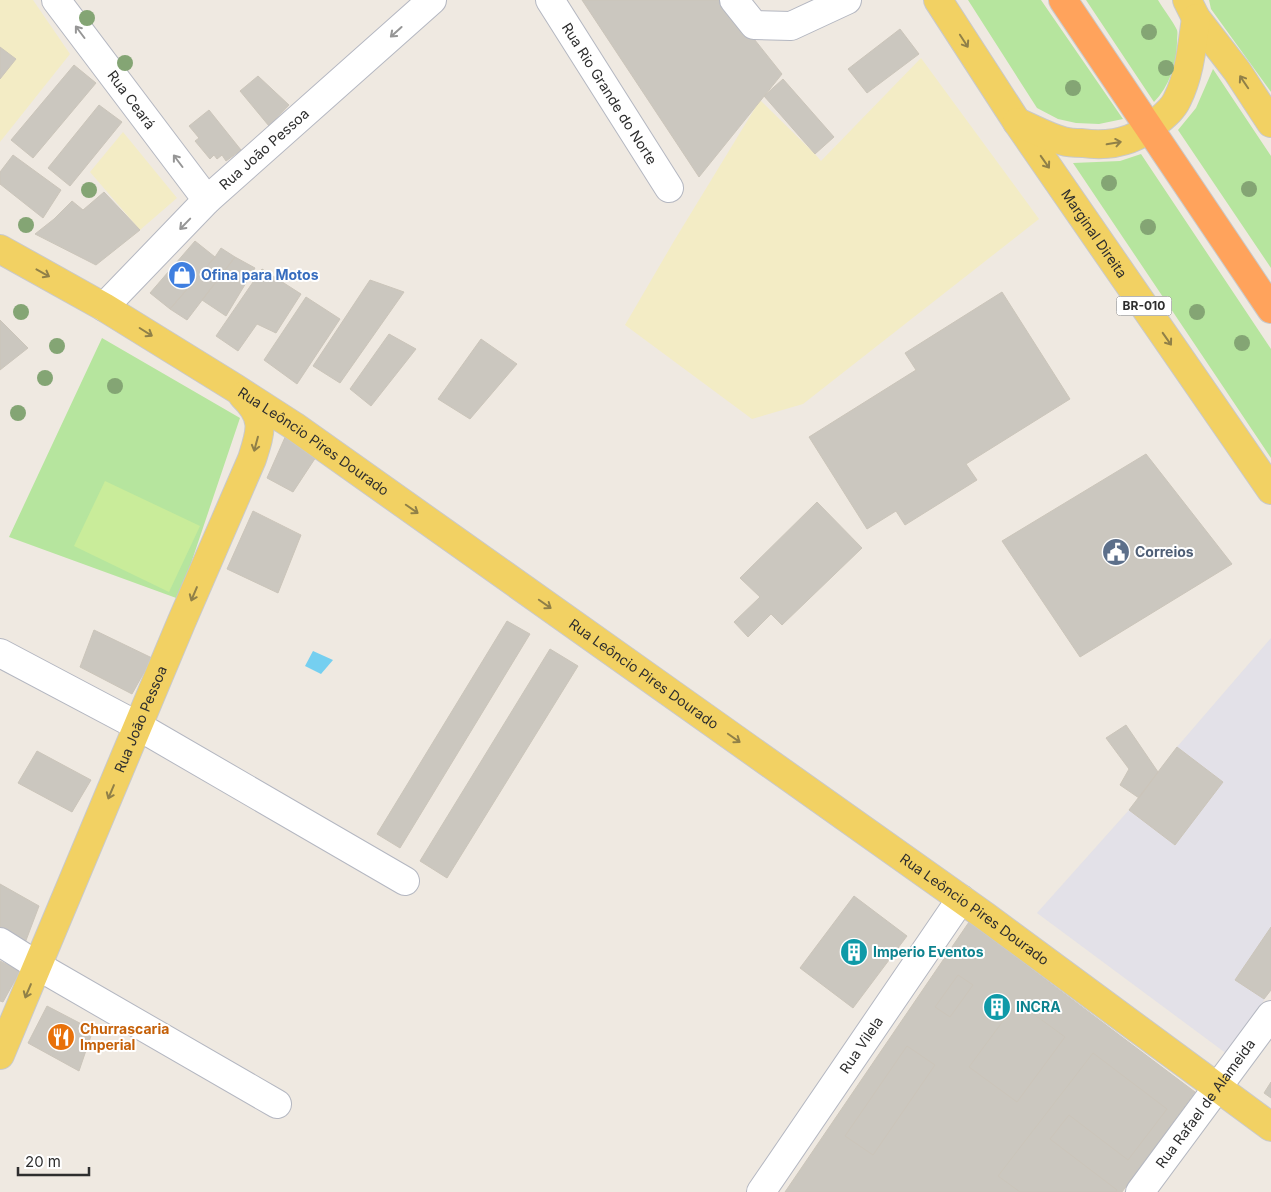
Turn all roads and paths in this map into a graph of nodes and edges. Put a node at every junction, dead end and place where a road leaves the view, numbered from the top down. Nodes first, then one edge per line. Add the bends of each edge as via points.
1 (56, 0) edge
2 (432, 0) edge
3 (550, 0) edge
4 (734, 0) edge
5 (938, 0) edge
6 (1063, 0) edge
7 (834, 3) edge
8 (1191, 9) edge
9 (1017, 122) junction
10 (1271, 123) edge
11 (1149, 129) junction
12 (669, 188) dead end
13 (207, 200) junction
14 (0, 249) edge
15 (104, 307) junction
16 (1271, 309) edge
17 (235, 388) junction
18 (1271, 490) edge
19 (0, 653) edge
20 (138, 726) junction
21 (405, 881) dead end
22 (961, 899) junction
23 (0, 942) edge
24 (38, 966) junction
25 (1271, 1015) edge
26 (0, 1055) edge
27 (1218, 1086) junction
28 (277, 1104) dead end
29 (1271, 1127) edge
30 (761, 1192) edge
31 (1140, 1192) edge

13 -> 1 street, Rua Ceará
2 -> 13 street, Rua João Pessoa
3 - 12 street, Rua Rio Grande do Norte
4 - 7 street via 754,25 791,26
5 -> 9 main road, Marginal Direita / BR-010
6 - 11 highway
10 -> 8 main road
8 - 11 main road via 1190,62 1186,79 1177,101
9 -> 11 main road via 1064,141 1091,144 1111,144
9 -> 18 main road, Marginal Direita / BR-010
11 - 16 highway
13 -> 15 street, Rua João Pessoa
14 -> 15 main road, Rua Leôncio Pires Dourado
15 -> 17 main road, Rua Leôncio Pires Dourado
17 -> 20 main road, Rua João Pessoa via 258,415 258,441
17 -> 22 main road, Rua Leôncio Pires Dourado via 294,426
19 - 20 street
20 - 21 street
20 -> 24 main road, Rua João Pessoa
22 - 27 main road, Rua Leôncio Pires Dourado
22 - 30 street, Rua Vilela
23 - 24 street
24 -> 26 main road, Rua João Pessoa
24 - 28 street
25 - 27 street, Rua Rafael de Alameida
27 - 29 main road, Rua Leôncio Pires Dourado
27 - 31 street, Rua Rafael de Alameida

